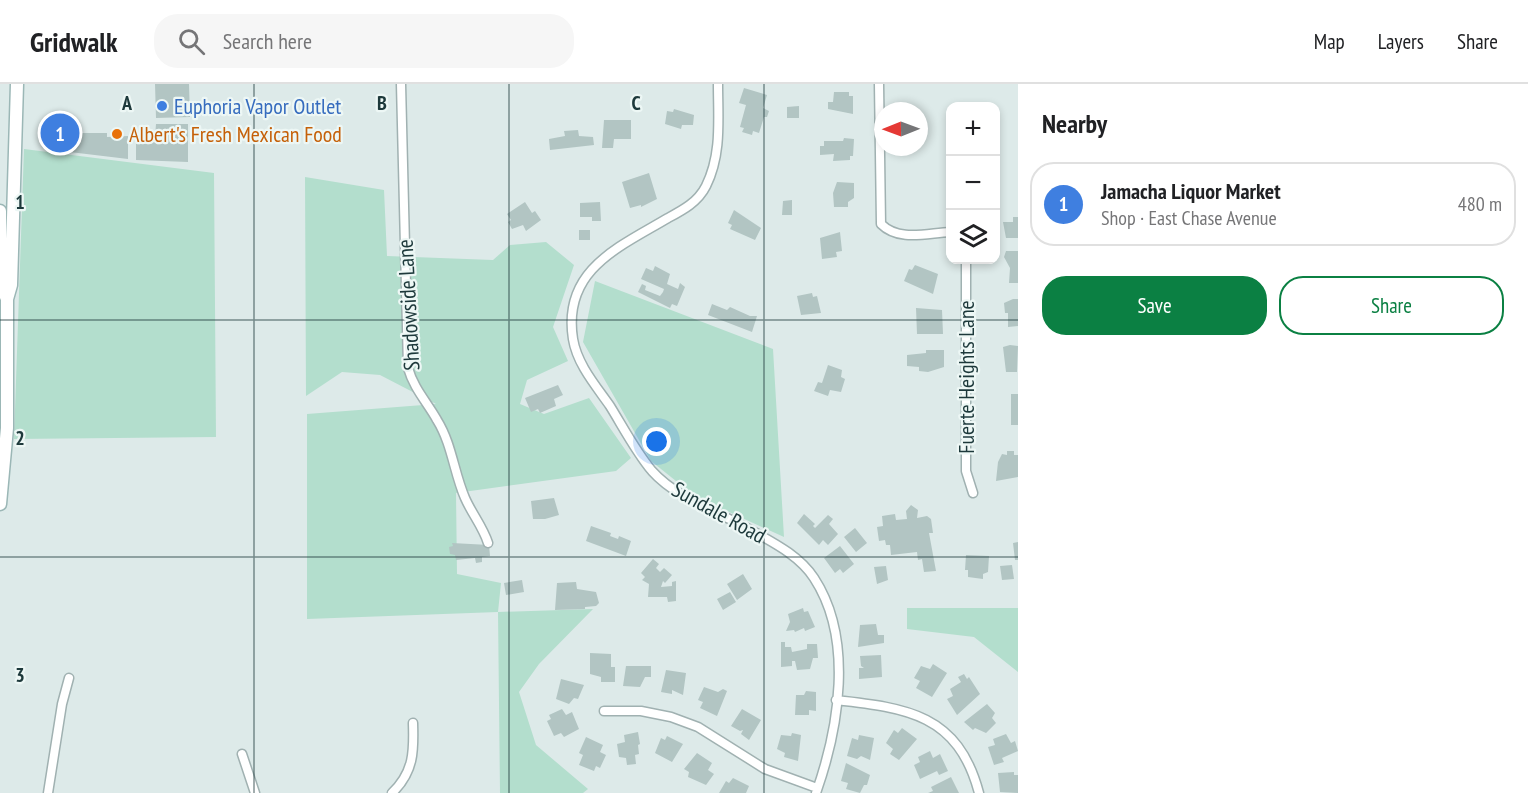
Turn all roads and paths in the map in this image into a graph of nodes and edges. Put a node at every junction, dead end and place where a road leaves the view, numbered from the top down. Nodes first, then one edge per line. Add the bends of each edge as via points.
1 (17, 84) edge
2 (401, 84) edge
3 (718, 84) edge
4 (879, 84) edge
5 (0, 211) edge
6 (946, 232) edge
7 (966, 264) edge
8 (7, 300) junction
9 (973, 494) dead end
10 (0, 504) edge
11 (488, 543) dead end
12 (69, 678) dead end
13 (836, 700) junction
14 (604, 711) dead end
15 (413, 723) dead end
16 (242, 754) dead end
17 (816, 790) edge
18 (48, 793) edge
19 (255, 793) edge
20 (392, 793) edge
21 (979, 793) edge

1 - 8 main road via 11,285
2 - 11 street, Shadowside Lane via 408,368 416,389 438,420 464,495
3 - 13 street, Sundale Road via 718,156 705,187 684,209 595,264 575,299 573,342 583,366 653,471 681,492 784,548 813,577 834,620 839,648
4 - 6 street via 881,224 902,235
5 - 8 main road via 1,285
7 - 9 street, Fuerte Heights Lane via 966,471
8 - 10 main road via 7,428
12 - 18 street
13 - 17 street, Sundale Road
13 - 21 street via 893,706 930,722 966,756
14 - 17 street via 641,711 676,719 705,731 765,769
15 - 20 street via 413,760 406,777
16 - 19 street

